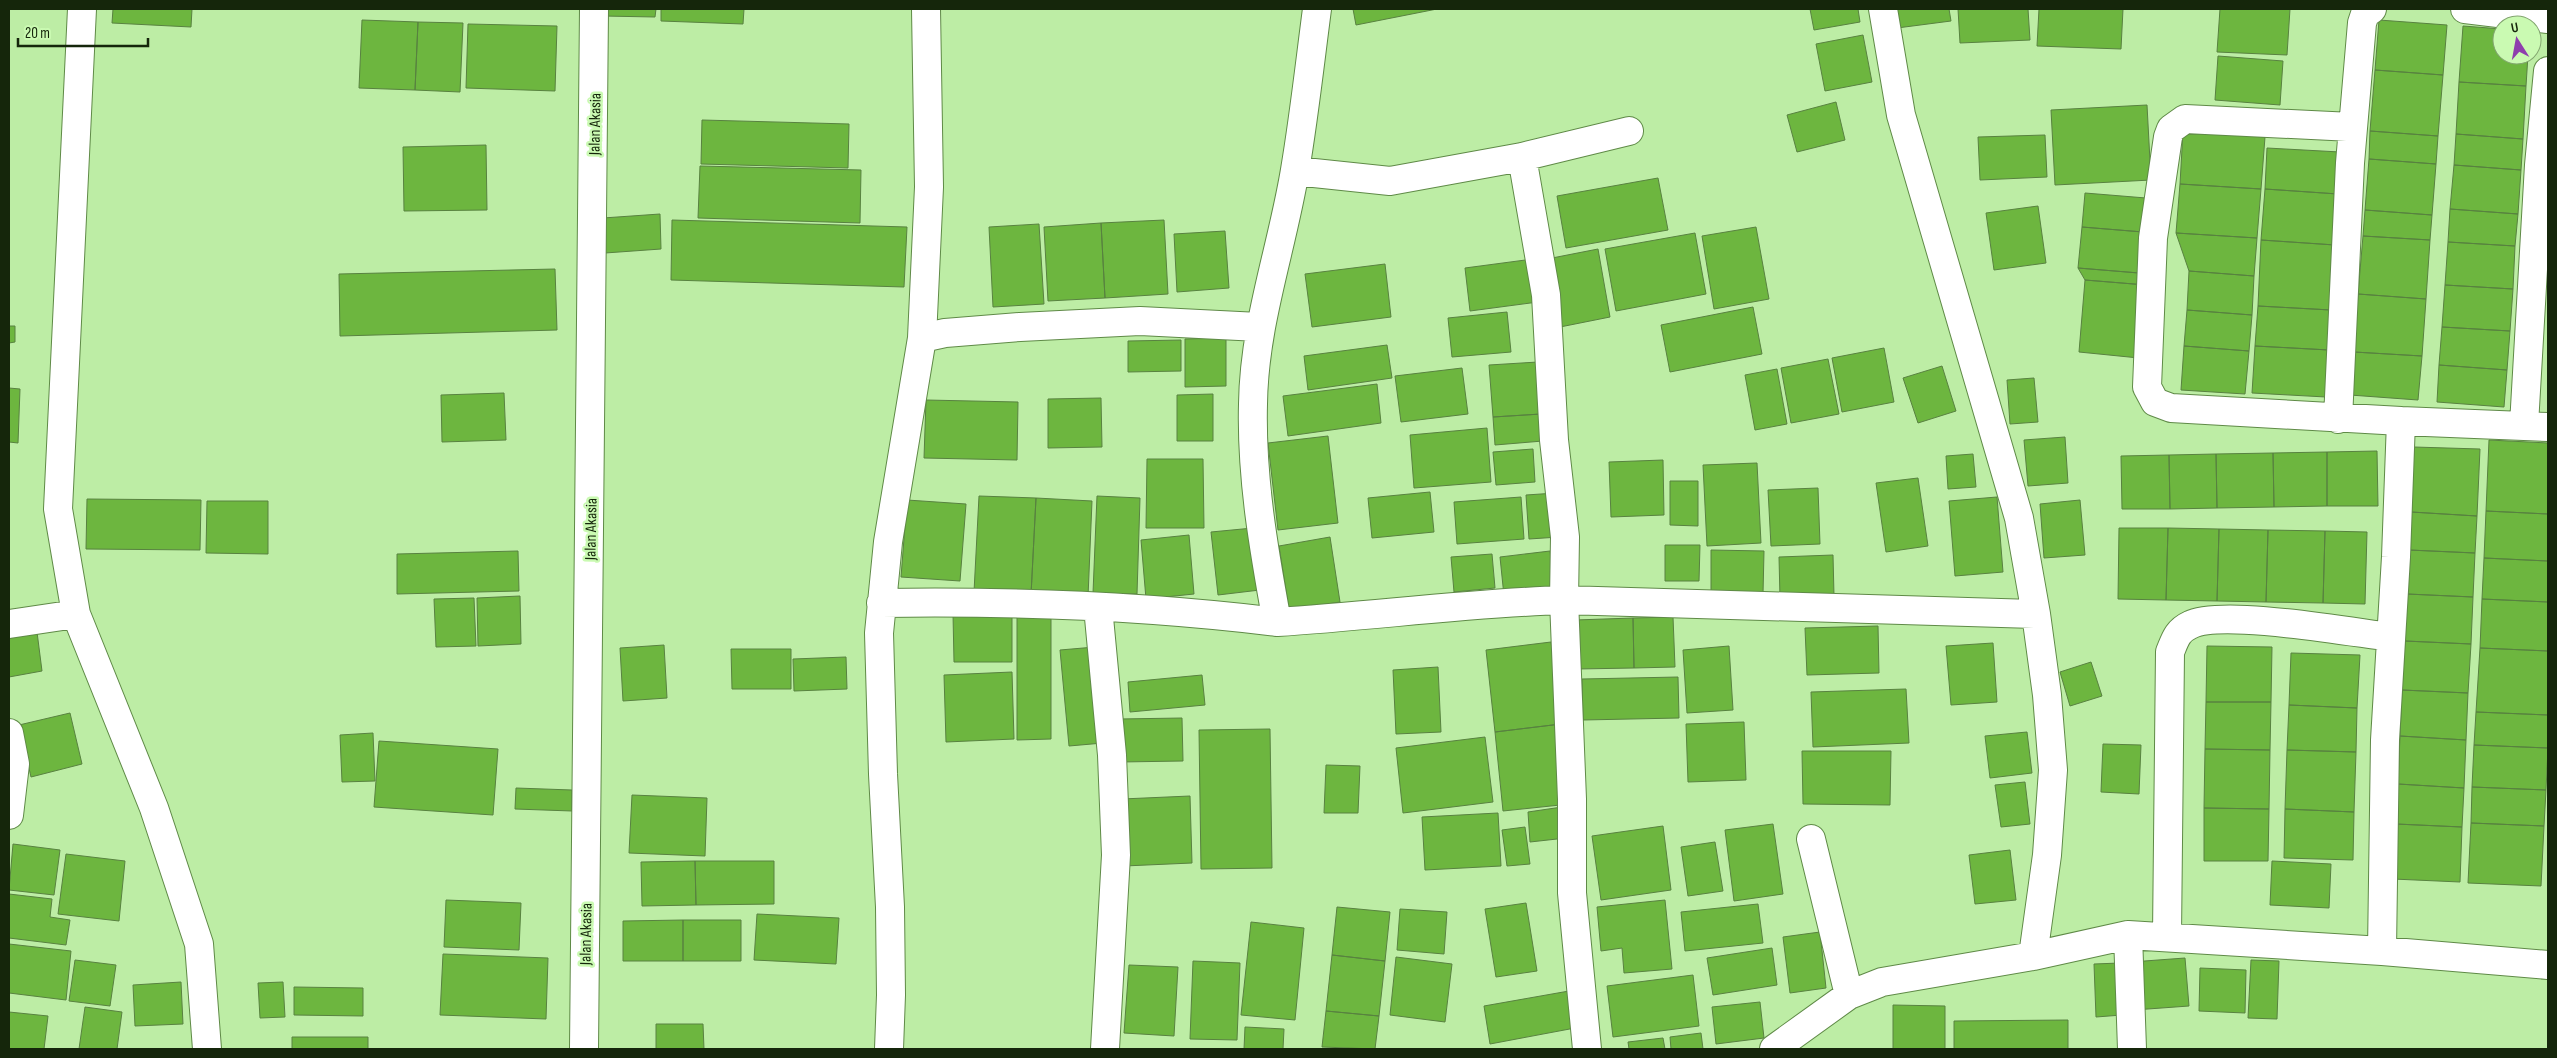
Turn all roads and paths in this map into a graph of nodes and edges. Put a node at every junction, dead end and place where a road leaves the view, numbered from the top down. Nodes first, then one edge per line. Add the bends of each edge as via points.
1 (82, 9) edge
2 (594, 9) edge
3 (926, 9) edge
4 (1317, 9) edge
5 (1883, 9) edge
6 (2372, 9) edge
7 (2465, 9) edge
8 (2548, 18) edge
9 (2548, 71) edge
10 (2352, 128) junction
11 (1629, 131) dead end
12 (1522, 157) junction
13 (1295, 171) junction
14 (1259, 327) junction
15 (922, 338) junction
16 (2338, 419) junction
17 (2401, 421) junction
18 (2536, 426) edge
19 (1564, 600) junction
20 (882, 603) junction
21 (1098, 607) junction
22 (76, 614) junction
23 (2036, 614) junction
24 (1277, 622) junction
25 (9, 624) edge
26 (2391, 637) junction
27 (9, 733) edge
28 (9, 815) edge
29 (1811, 838) dead end
30 (2128, 935) junction
31 (2168, 936) junction
32 (2382, 951) junction
33 (2033, 956) junction
34 (2548, 965) edge
35 (1849, 995) junction
36 (207, 1049) edge
37 (584, 1049) edge
38 (889, 1049) edge
39 (1105, 1049) edge
40 (1588, 1049) edge
41 (1774, 1049) edge
42 (2132, 1049) edge

1 - 22 street via 58,509
2 - 37 street, Jalan Akasia
3 - 15 street via 929,187
4 - 13 street
5 - 23 street via 1901,114 2019,518
6 - 10 street via 2365,14 2362,23
7 - 8 street
9 - 18 street via 2539,174
10 - 16 street
10 - 16 street via 2186,119 2171,129 2168,137 2153,238 2147,387 2155,402 2171,408
11 - 12 street
12 - 13 street via 1390,181
12 - 19 street via 1546,295 1554,440 1565,537
13 - 14 street
14 - 15 street via 1140,321 1020,327
14 - 24 street via 1252,404 1256,479
15 - 20 street via 888,542
16 - 17 street
17 - 18 street
17 - 26 street
19 - 23 street
19 - 24 street via 1496,602 1373,616
19 - 40 street via 1572,799 1572,893
20 - 21 street
20 - 38 street via 878,633 890,906 892,995
21 - 24 street
21 - 39 street via 1112,755 1116,855
22 - 25 street
22 - 36 street via 154,808 199,944
23 - 33 street via 2053,770 2048,855
26 - 31 street via 2250,620 2213,620 2190,625 2177,634 2170,652
26 - 32 street via 2385,740
27 - 28 street via 14,764
29 - 35 street
30 - 31 street
30 - 33 street
30 - 42 street
31 - 32 street
32 - 34 street
33 - 35 street via 1882,982
35 - 41 street

